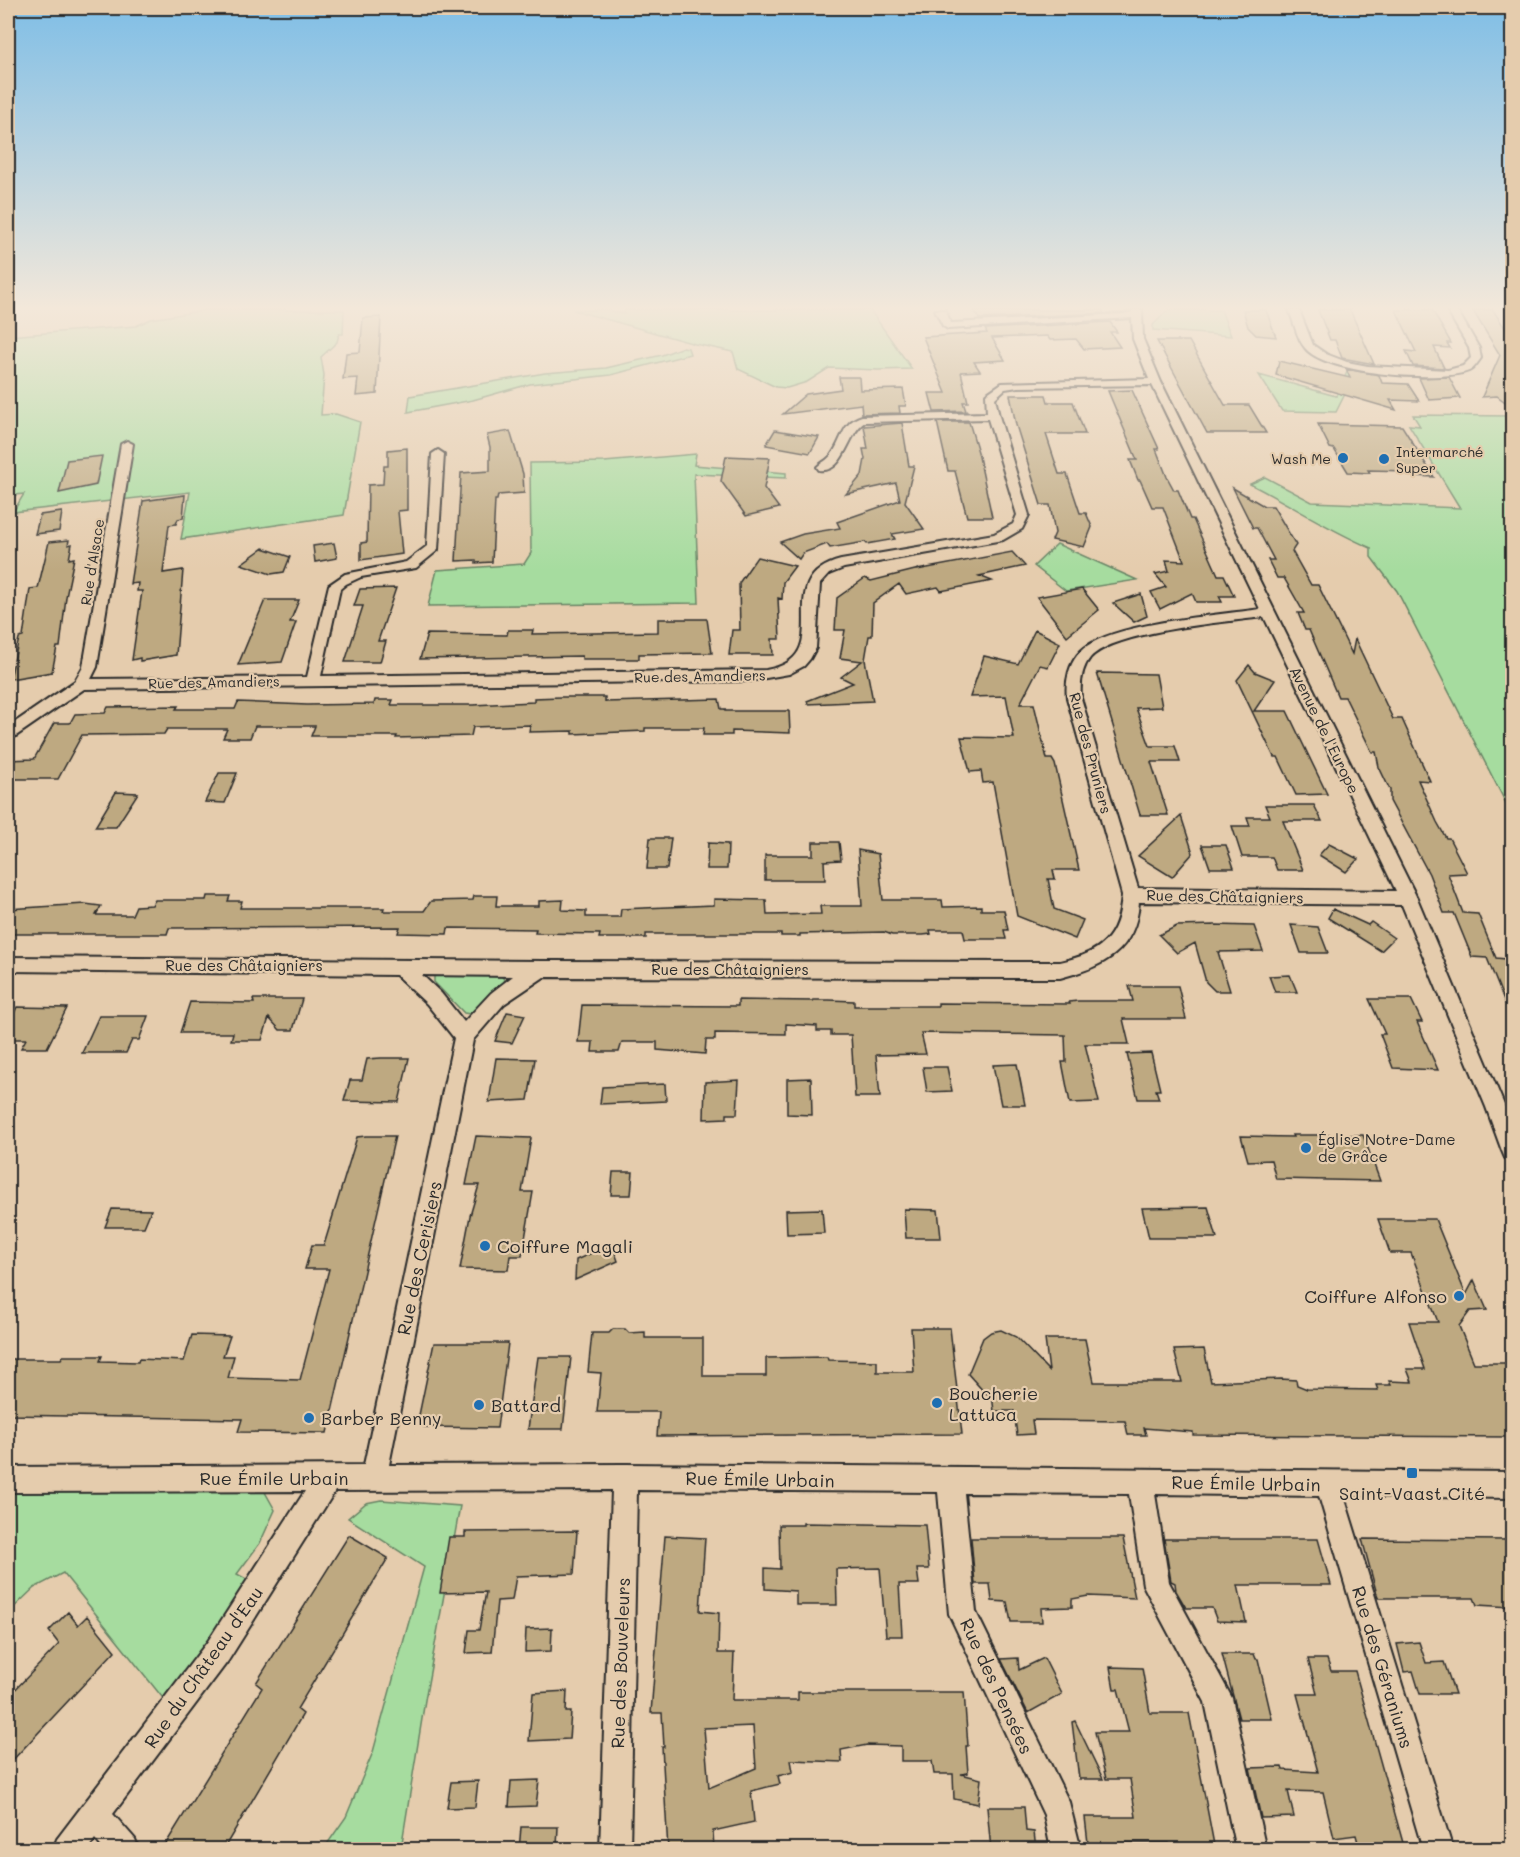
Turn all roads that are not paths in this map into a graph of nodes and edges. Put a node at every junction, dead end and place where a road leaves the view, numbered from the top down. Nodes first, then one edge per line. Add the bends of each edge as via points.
1 (990, 397) edge
2 (1163, 397) edge
3 (993, 416) junction
4 (127, 444) dead end
5 (438, 454) dead end
6 (824, 467) dead end
7 (1267, 612) junction
8 (313, 681) junction
9 (81, 684) junction
10 (8, 734) edge
11 (1131, 894) junction
12 (1408, 898) junction
13 (8, 964) edge
14 (397, 966) junction
15 (544, 969) junction
16 (464, 1037) junction
17 (1512, 1151) edge
18 (625, 1477) junction
19 (328, 1478) junction
20 (374, 1478) junction
21 (8, 1479) edge
22 (950, 1480) junction
23 (1140, 1482) junction
24 (1328, 1484) junction
25 (1512, 1485) edge
26 (95, 1816) junction
27 (68, 1850) edge
28 (124, 1850) edge
29 (615, 1850) edge
30 (1066, 1850) edge
31 (1251, 1850) edge
32 (1438, 1850) edge

1 - 3 street, Rue des Amandiers
2 - 7 street, Avenue de l'Europe
3 - 6 street via 862,419 850,427 837,459
3 - 8 street, Rue des Amandiers via 1023,515 1018,526 998,537 841,564 826,570 813,584 806,657 784,671 749,676
4 - 9 street, Rue d'Alsace via 90,667
5 - 8 street via 433,547 410,566 338,582
7 - 11 street, Rue des Pruniers via 1113,640 1090,650 1079,666 1072,681 1074,698
7 - 12 street, Avenue de l'Europe
8 - 9 street, Rue des Amandiers
9 - 10 street
11 - 12 street, Rue des Châtaigniers
11 - 15 street, Rue des Châtaigniers via 1131,913 1116,942 1084,965 1059,970
12 - 17 street, Avenue de l'Europe
13 - 14 street, Rue des Châtaigniers
14 - 15 street, Rue des Châtaigniers
14 - 16 street via 445,1008
15 - 16 street, Rue des Cerisiers via 503,993
16 - 20 street, Rue des Cerisiers
18 - 20 street, Rue Émile Urbain
18 - 22 street, Rue Émile Urbain
18 - 29 street, Rue des Bouveleurs
19 - 20 street, Rue Émile Urbain
19 - 21 street, Rue Émile Urbain
19 - 26 street, Rue du Château d'Eau via 218,1651
22 - 23 street, Rue Émile Urbain
22 - 30 street, Rue des Pensées via 963,1614 1058,1814
23 - 24 street, Rue Émile Urbain
23 - 31 street via 1156,1585 1218,1698
24 - 25 street, Rue Émile Urbain
24 - 32 street, Rue des Géraniums
26 - 27 street, Rue du Château d'Eau
26 - 28 street

